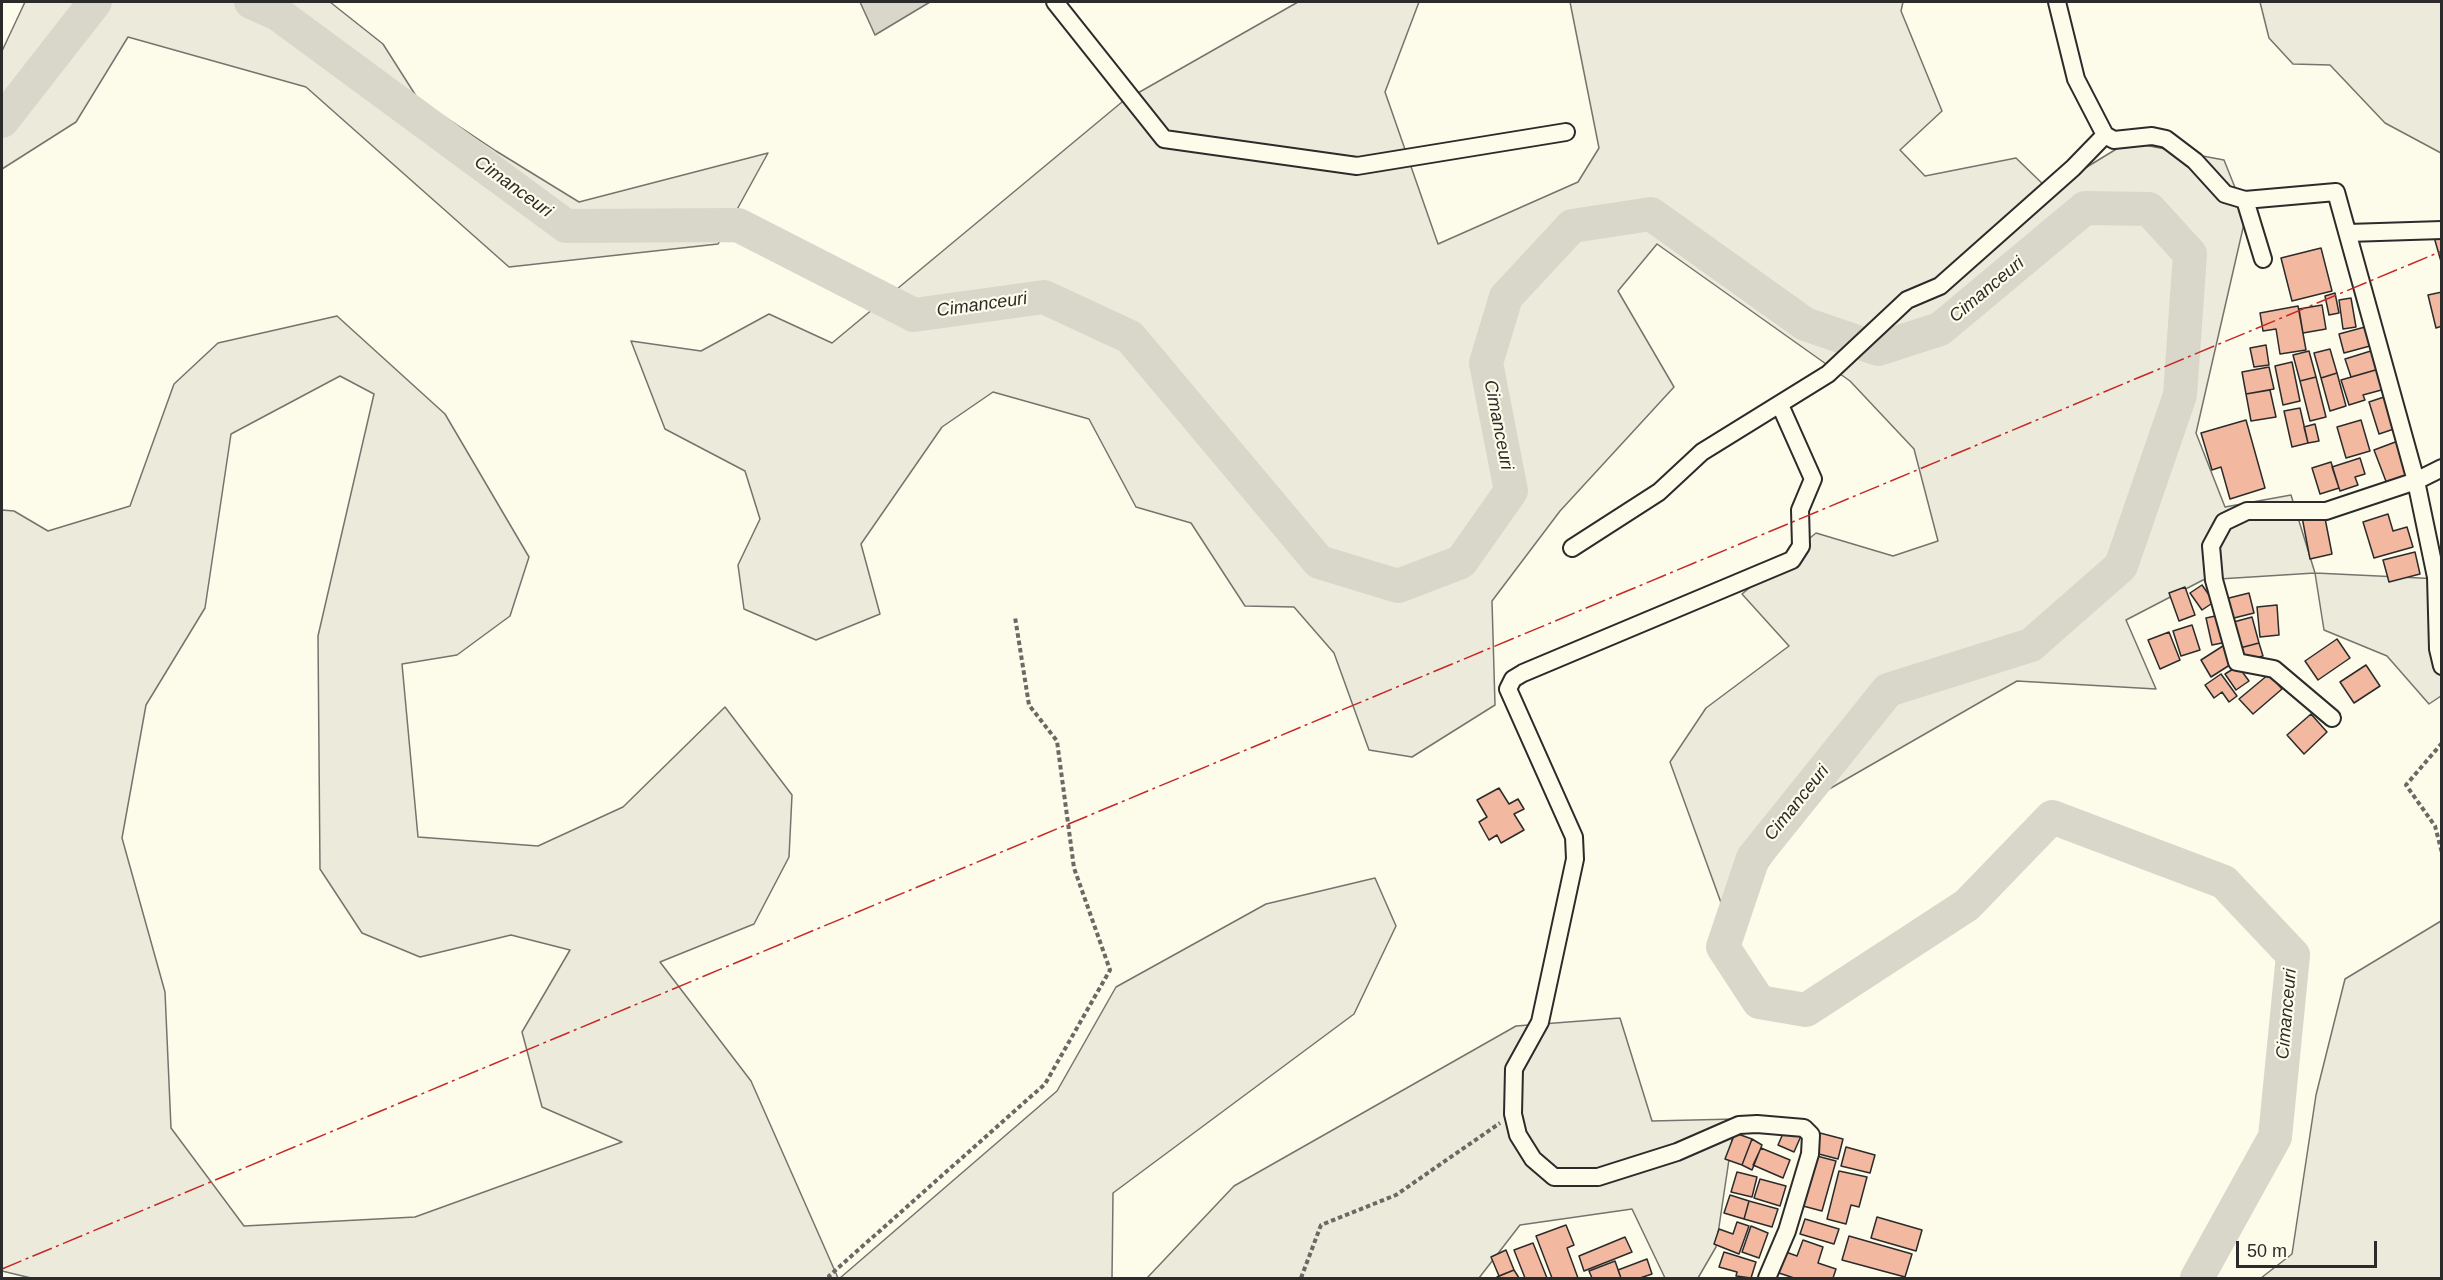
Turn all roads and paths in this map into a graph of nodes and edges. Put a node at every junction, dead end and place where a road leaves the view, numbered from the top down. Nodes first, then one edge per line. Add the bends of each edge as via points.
1 (1055, 2) edge
2 (2057, 2) edge
3 (1566, 132) dead end
4 (2104, 135) junction
5 (2246, 200) junction
6 (2442, 230) edge
7 (2348, 232) junction
8 (2263, 259) dead end
9 (1780, 405) junction
10 (2442, 468) edge
11 (2416, 481) junction
12 (1572, 548) dead end
13 (1015, 617) dead end
14 (2442, 666) edge
15 (2332, 718) dead end
16 (2442, 743) edge
17 (2442, 853) edge
18 (1513, 1114) junction
19 (831, 1278) edge
20 (1301, 1278) edge
21 (1767, 1278) edge

1 - 3 street via 1164,139 1357,166
2 - 4 street via 2076,79
4 - 5 street via 2114,140 2152,136 2166,139 2195,161 2225,194
4 - 9 street via 2073,168 1940,286 1907,300 1828,374
5 - 7 street via 2336,192
5 - 8 street
6 - 7 street
7 - 11 street
9 - 12 street via 1702,452 1659,492
9 - 18 street via 1813,479 1800,510 1801,546 1792,560 1523,673 1513,679 1508,689 1574,837 1575,859 1540,1022 1514,1070
10 - 11 street
11 - 14 street via 2436,577
11 - 15 street via 2326,511 2247,511 2224,522 2211,546 2214,580 2237,662 2274,669
13 - 19 path via 1029,705 1057,741 1074,868 1110,970 1045,1084 828,1276
16 - 17 path via 2406,785 2435,826
18 - 20 path via 1396,1195 1322,1225
18 - 21 street via 1518,1135 1533,1159 1554,1177 1598,1177 1677,1152 1739,1125 1804,1128 1811,1135 1810,1154 1787,1231

